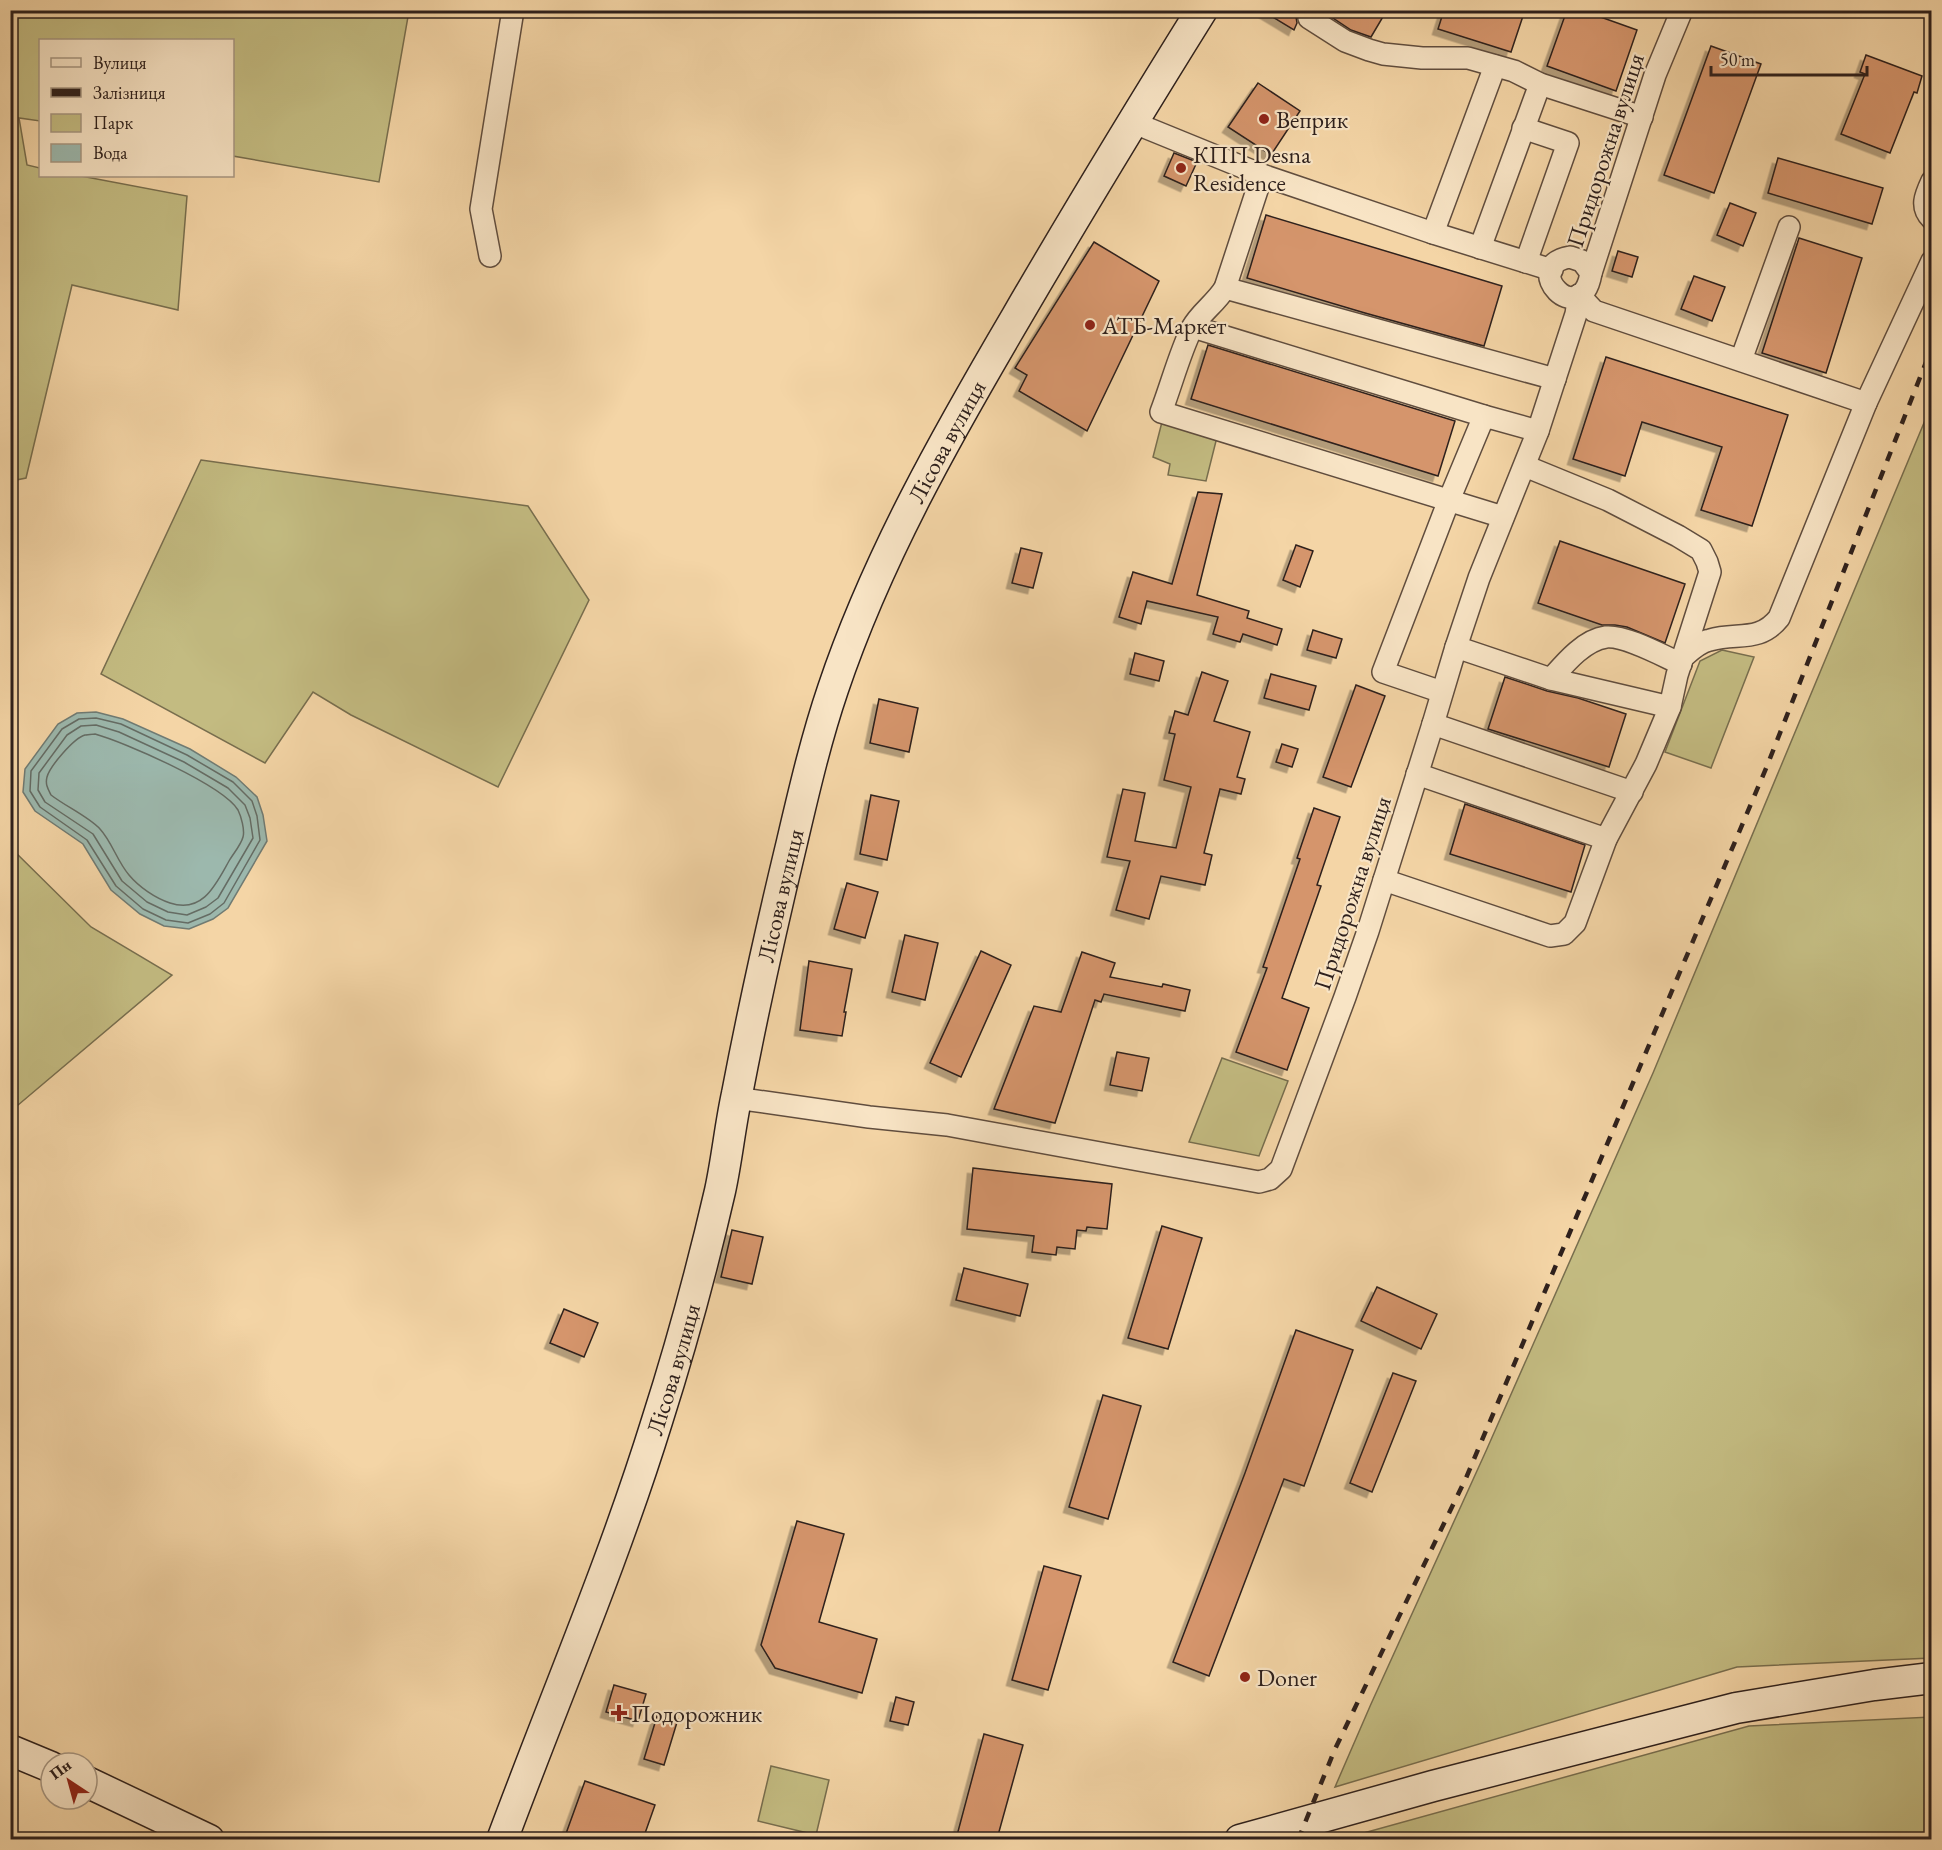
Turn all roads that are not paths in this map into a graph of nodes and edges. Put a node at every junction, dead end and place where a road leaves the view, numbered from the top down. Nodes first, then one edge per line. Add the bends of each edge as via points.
1 (513, 10) edge
2 (1202, 10) edge
3 (1682, 10) edge
4 (1309, 18) dead end
5 (1495, 66) junction
6 (1540, 84) junction
7 (1642, 117) junction
8 (1132, 122) junction
9 (1523, 128) junction
10 (1262, 175) junction
11 (1932, 182) edge
12 (1932, 219) edge
13 (1789, 227) dead end
14 (1433, 233) junction
15 (1480, 248) junction
16 (490, 256) dead end
17 (1932, 261) edge
18 (1526, 262) junction
19 (1552, 270) junction
20 (1591, 273) junction
21 (1225, 288) junction
22 (1580, 295) junction
23 (1193, 327) junction
24 (1740, 360) junction
25 (1555, 379) junction
26 (1866, 403) junction
27 (1484, 416) junction
28 (1538, 431) junction
29 (1525, 465) junction
30 (1449, 500) junction
31 (1503, 517) junction
32 (1455, 647) junction
33 (1681, 661) junction
34 (1551, 679) junction
35 (1442, 692) junction
36 (1670, 707) junction
37 (1434, 724) junction
38 (1417, 774) junction
39 (1632, 792) junction
40 (1606, 838) junction
41 (1384, 880) junction
42 (736, 1098) junction
43 (1932, 1678) edge
44 (10, 1750) edge
45 (39, 1762) edge
46 (99, 1788) edge
47 (209, 1839) edge
48 (502, 1839) edge
49 (1240, 1839) edge

1 - 16 street via 481,209
2 - 8 main road, Лісова вулиця
3 - 7 street, Придорожна вулиця via 1654,75
4 - 5 street via 1345,40 1383,54 1468,58
5 - 6 street
5 - 14 street
6 - 7 street
6 - 9 street
7 - 20 street, Придорожна вулиця
8 - 10 street
8 - 42 main road, Лісова вулиця via 969,398 890,549 854,632 813,756
9 - 15 street
9 - 18 street via 1568,143
10 - 14 street
10 - 21 street
11 - 12 street via 1924,204
13 - 24 street
14 - 15 street
15 - 18 street
17 - 26 street
18 - 19 street
19 - 20 street via 1558,261 1570,257 1582,261
19 - 22 street via 1550,278 1555,290 1566,297
20 - 22 street via 1588,286
21 - 23 street
21 - 25 street
22 - 24 street via 1594,311
22 - 25 street, Придорожна вулиця
23 - 27 street
23 - 30 street via 1161,412
24 - 26 street
25 - 28 street, Придорожна вулиця
26 - 33 street via 1779,618 1764,633 1707,640
27 - 28 street
27 - 30 street
28 - 29 street, Придорожна вулиця
29 - 31 street, Придорожна вулиця
29 - 33 street via 1608,500 1701,550 1710,572
30 - 31 street
30 - 35 street via 1383,672
31 - 32 street, Придорожна вулиця
32 - 34 street
32 - 35 street, Придорожна вулиця
33 - 34 street via 1630,641 1607,637 1590,643
33 - 36 street
34 - 36 street
35 - 37 street, Придорожна вулиця
36 - 39 street
37 - 38 street, Придорожна вулиця
37 - 39 street
38 - 40 street
38 - 41 street, Придорожна вулиця
39 - 40 street
40 - 41 street via 1575,922 1564,934 1550,936
41 - 42 street, Придорожна вулиця via 1281,1169 1270,1179 1259,1182 947,1125
42 - 48 main road, Лісова вулиця via 718,1198 657,1423
43 - 49 main road via 1736,1708
44 - 45 main road
46 - 47 main road

